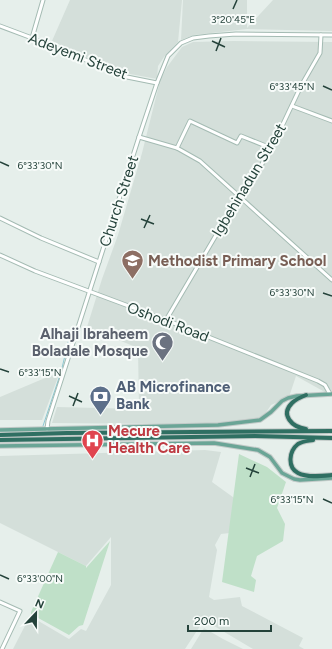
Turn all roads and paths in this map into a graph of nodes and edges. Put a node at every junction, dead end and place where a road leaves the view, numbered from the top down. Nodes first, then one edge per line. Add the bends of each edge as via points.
1 (43, 0) edge
2 (0, 26) edge
3 (321, 35) junction
4 (332, 35) edge
5 (32, 38) junction
6 (157, 83) junction
7 (292, 106) junction
8 (332, 121) edge
9 (139, 137) junction
10 (177, 148) junction
11 (271, 148) junction
12 (240, 196) junction
13 (0, 218) edge
14 (0, 255) edge
15 (99, 262) junction
16 (332, 280) edge
17 (90, 291) junction
18 (166, 320) junction
19 (331, 394) edge
20 (306, 395) junction
21 (47, 429) junction
22 (0, 430) edge
23 (324, 431) junction
24 (332, 431) edge
25 (0, 435) edge
26 (324, 438) junction
27 (332, 438) edge
28 (0, 440) edge
29 (0, 446) edge
30 (332, 477) edge
31 (0, 602) edge
32 (2, 649) edge

1 - 5 street
2 - 5 street, Adeyemi Street
3 - 4 street, Church Street
3 - 6 street, Church Street via 236,34 193,38 181,43 168,56
3 - 7 street, Igbehinadun Street via 320,53
5 - 6 street, Adeyemi Street via 127,77
6 - 9 street, Church Street
7 - 8 street
7 - 11 street, Igbehinadun Street
9 - 10 street
9 - 15 street, Church Street
10 - 11 street via 190,121 237,143 241,136
10 - 12 street via 200,161
11 - 12 street, Igbehinadun Street
12 - 16 street
12 - 18 street, Igbehinadun Street
13 - 15 street
14 - 17 street, Oshodi Road
15 - 17 street, Church Street
17 - 18 street, Oshodi Road
17 - 21 street, Church Street
18 - 19 street, Oshodi Road via 318,381
19 - 20 main road
20 - 21 main road via 282,401 260,420 199,426
20 - 23 highway via 291,404 288,412 292,424 302,429
21 - 22 main road
23 - 24 highway
23 - 25 highway
26 - 27 highway
26 - 28 highway via 255,436
26 - 30 highway via 304,441 297,445 290,460 296,472 307,476
29 - 30 main road via 214,443 258,450 270,458 282,473 294,479
31 - 32 street via 20,611

